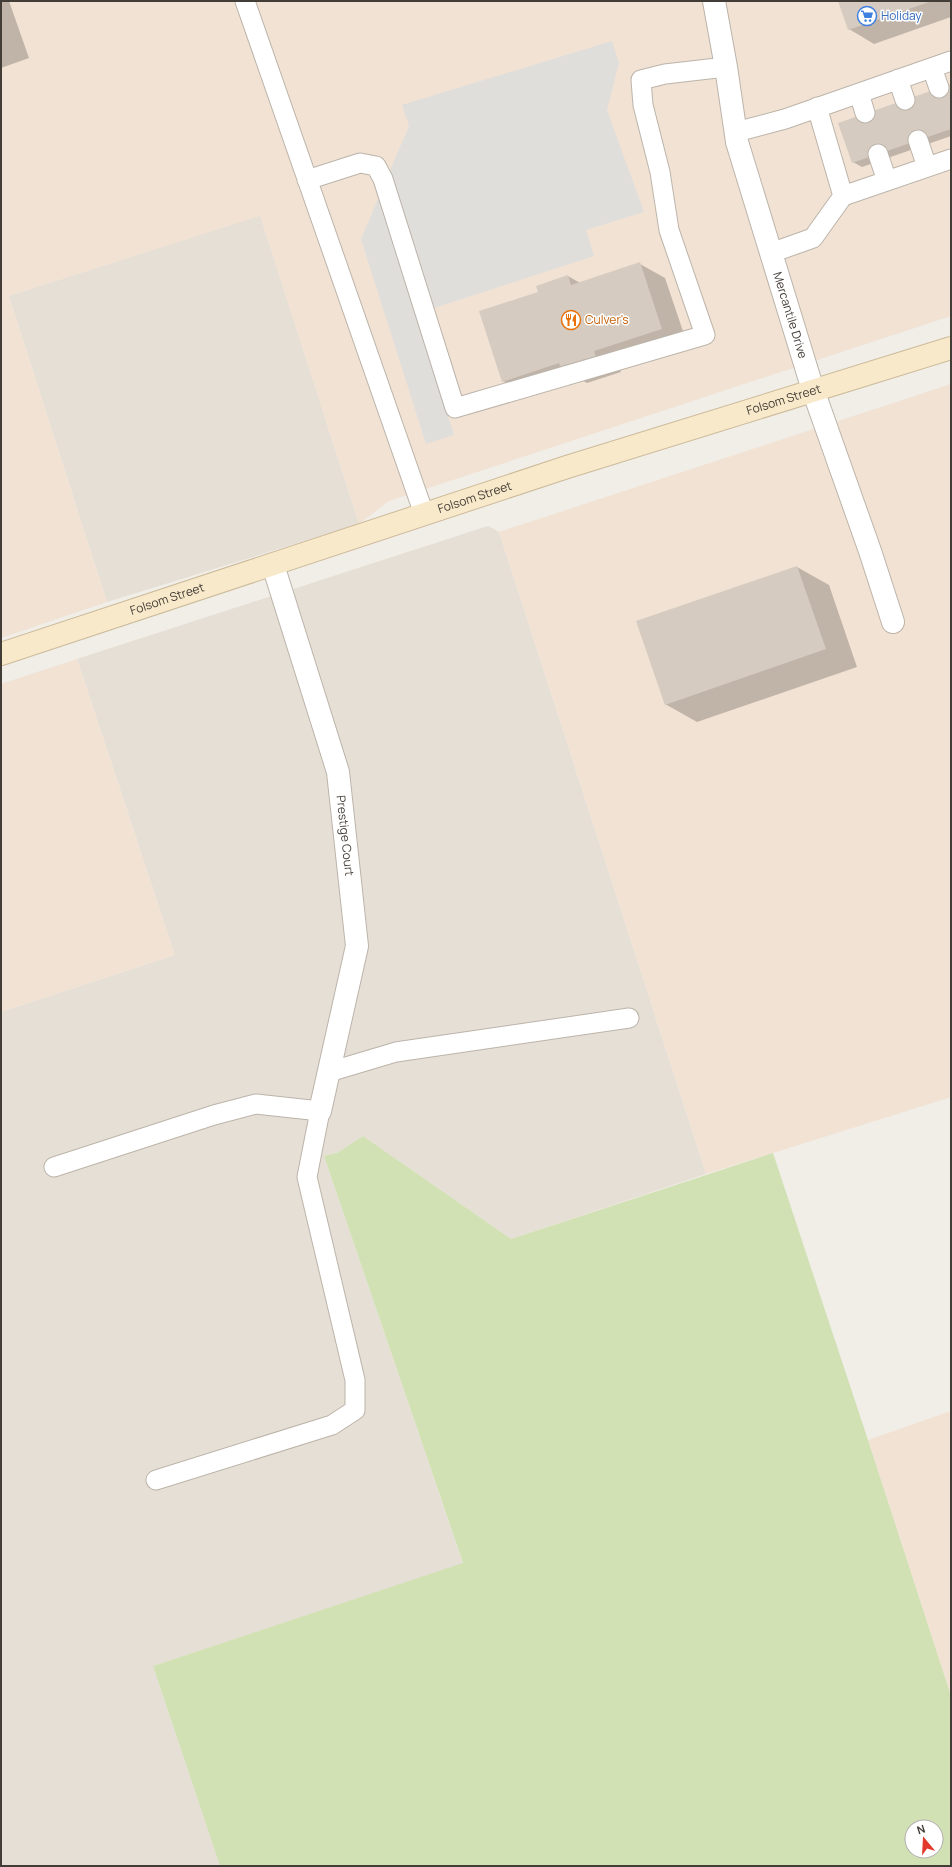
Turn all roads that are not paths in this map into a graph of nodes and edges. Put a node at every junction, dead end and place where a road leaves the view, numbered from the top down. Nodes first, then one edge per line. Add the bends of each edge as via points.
1 (245, 1) edge
2 (714, 1) edge
3 (951, 61) edge
4 (726, 67) junction
5 (932, 68) junction
6 (898, 79) junction
7 (939, 88) dead end
8 (859, 93) junction
9 (905, 100) dead end
10 (817, 107) junction
11 (865, 113) dead end
12 (736, 132) junction
13 (918, 140) dead end
14 (878, 154) dead end
15 (951, 159) edge
16 (927, 167) junction
17 (307, 180) junction
18 (887, 181) junction
19 (843, 196) junction
20 (771, 253) junction
21 (951, 348) edge
22 (813, 390) junction
23 (424, 514) junction
24 (273, 565) junction
25 (893, 622) dead end
26 (1, 654) edge
27 (629, 1018) dead end
28 (329, 1072) junction
29 (320, 1111) junction
30 (54, 1167) dead end
31 (156, 1480) dead end

1 - 17 lane
2 - 4 street, Mercantile Drive
3 - 5 lane
4 - 12 street, Mercantile Drive
4 - 17 lane via 665,74 641,80 643,105 660,172 669,230 705,336 455,408 383,179 376,166 360,163
5 - 6 lane
5 - 7 lane
6 - 8 lane
6 - 9 lane
8 - 10 lane
8 - 11 lane
10 - 12 lane
10 - 19 lane
12 - 20 street, Mercantile Drive
13 - 16 lane
14 - 18 lane
15 - 16 lane
16 - 18 lane
17 - 23 lane
18 - 19 lane
19 - 20 lane via 813,238
20 - 22 street, Mercantile Drive
21 - 22 street, Folsom Street
22 - 23 street, Folsom Street
22 - 25 street, Mercantile Drive
23 - 24 street, Folsom Street
24 - 26 street, Folsom Street
24 - 28 street, Prestige Court via 338,772 340,788 357,946
27 - 28 lane via 396,1052
28 - 29 street, Prestige Court
29 - 30 lane via 256,1104 214,1115
29 - 31 lane via 307,1177 355,1380 355,1410 332,1425

